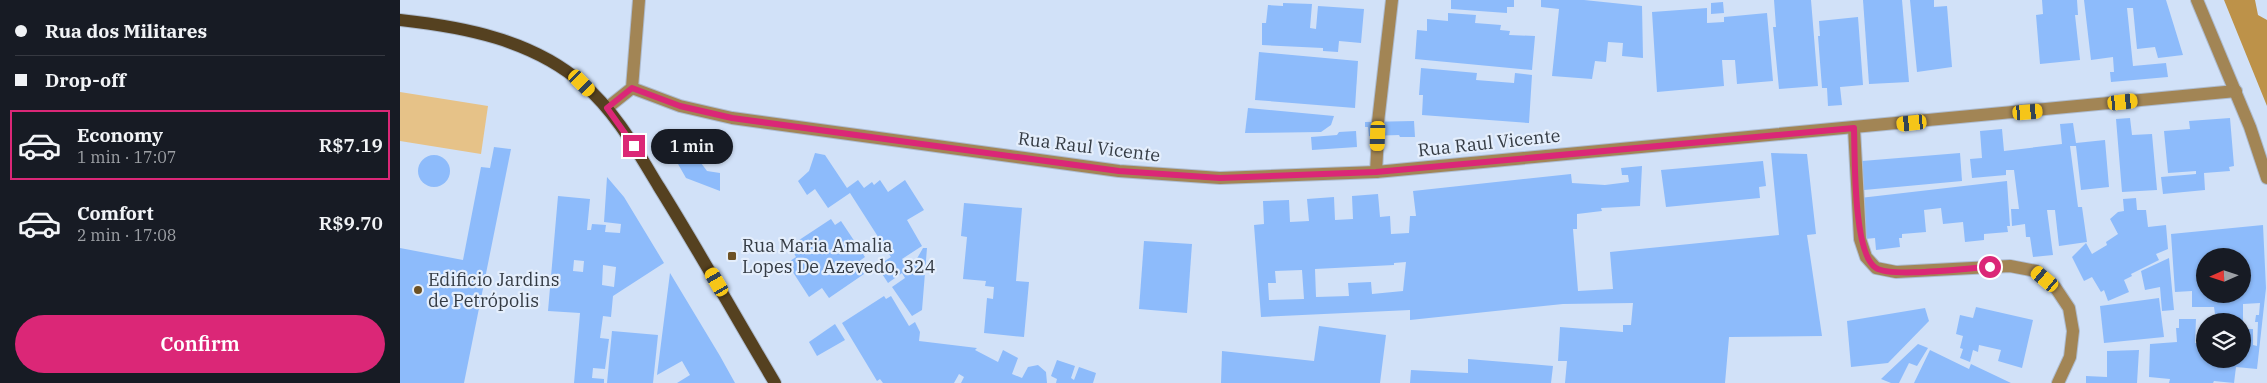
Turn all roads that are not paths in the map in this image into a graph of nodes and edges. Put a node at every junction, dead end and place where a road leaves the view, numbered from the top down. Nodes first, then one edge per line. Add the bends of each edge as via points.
1 (639, 0) edge
2 (1392, 0) edge
3 (2197, 0) edge
4 (400, 20) edge
5 (632, 88) junction
6 (2236, 91) junction
7 (607, 108) junction
8 (1378, 122) dead end
9 (1854, 128) junction
10 (1378, 136) dead end
11 (1376, 172) junction
12 (2267, 178) edge
13 (775, 383) edge
14 (2058, 383) edge

1 - 5 street
2 - 8 street
3 - 6 street
4 - 7 main road via 440,24 518,45 550,61 582,83
5 - 7 street
5 - 11 street, Rua Raul Vicente via 680,106 732,118 1119,171 1220,178
6 - 9 street, Rua Raul Vicente
6 - 12 street
7 - 13 main road via 686,230
9 - 11 street, Rua Raul Vicente
9 - 14 street via 1860,239 1866,257 1876,268 1896,272 2010,266 2036,271 2055,287 2069,308 2073,331 2070,357
10 - 11 street

